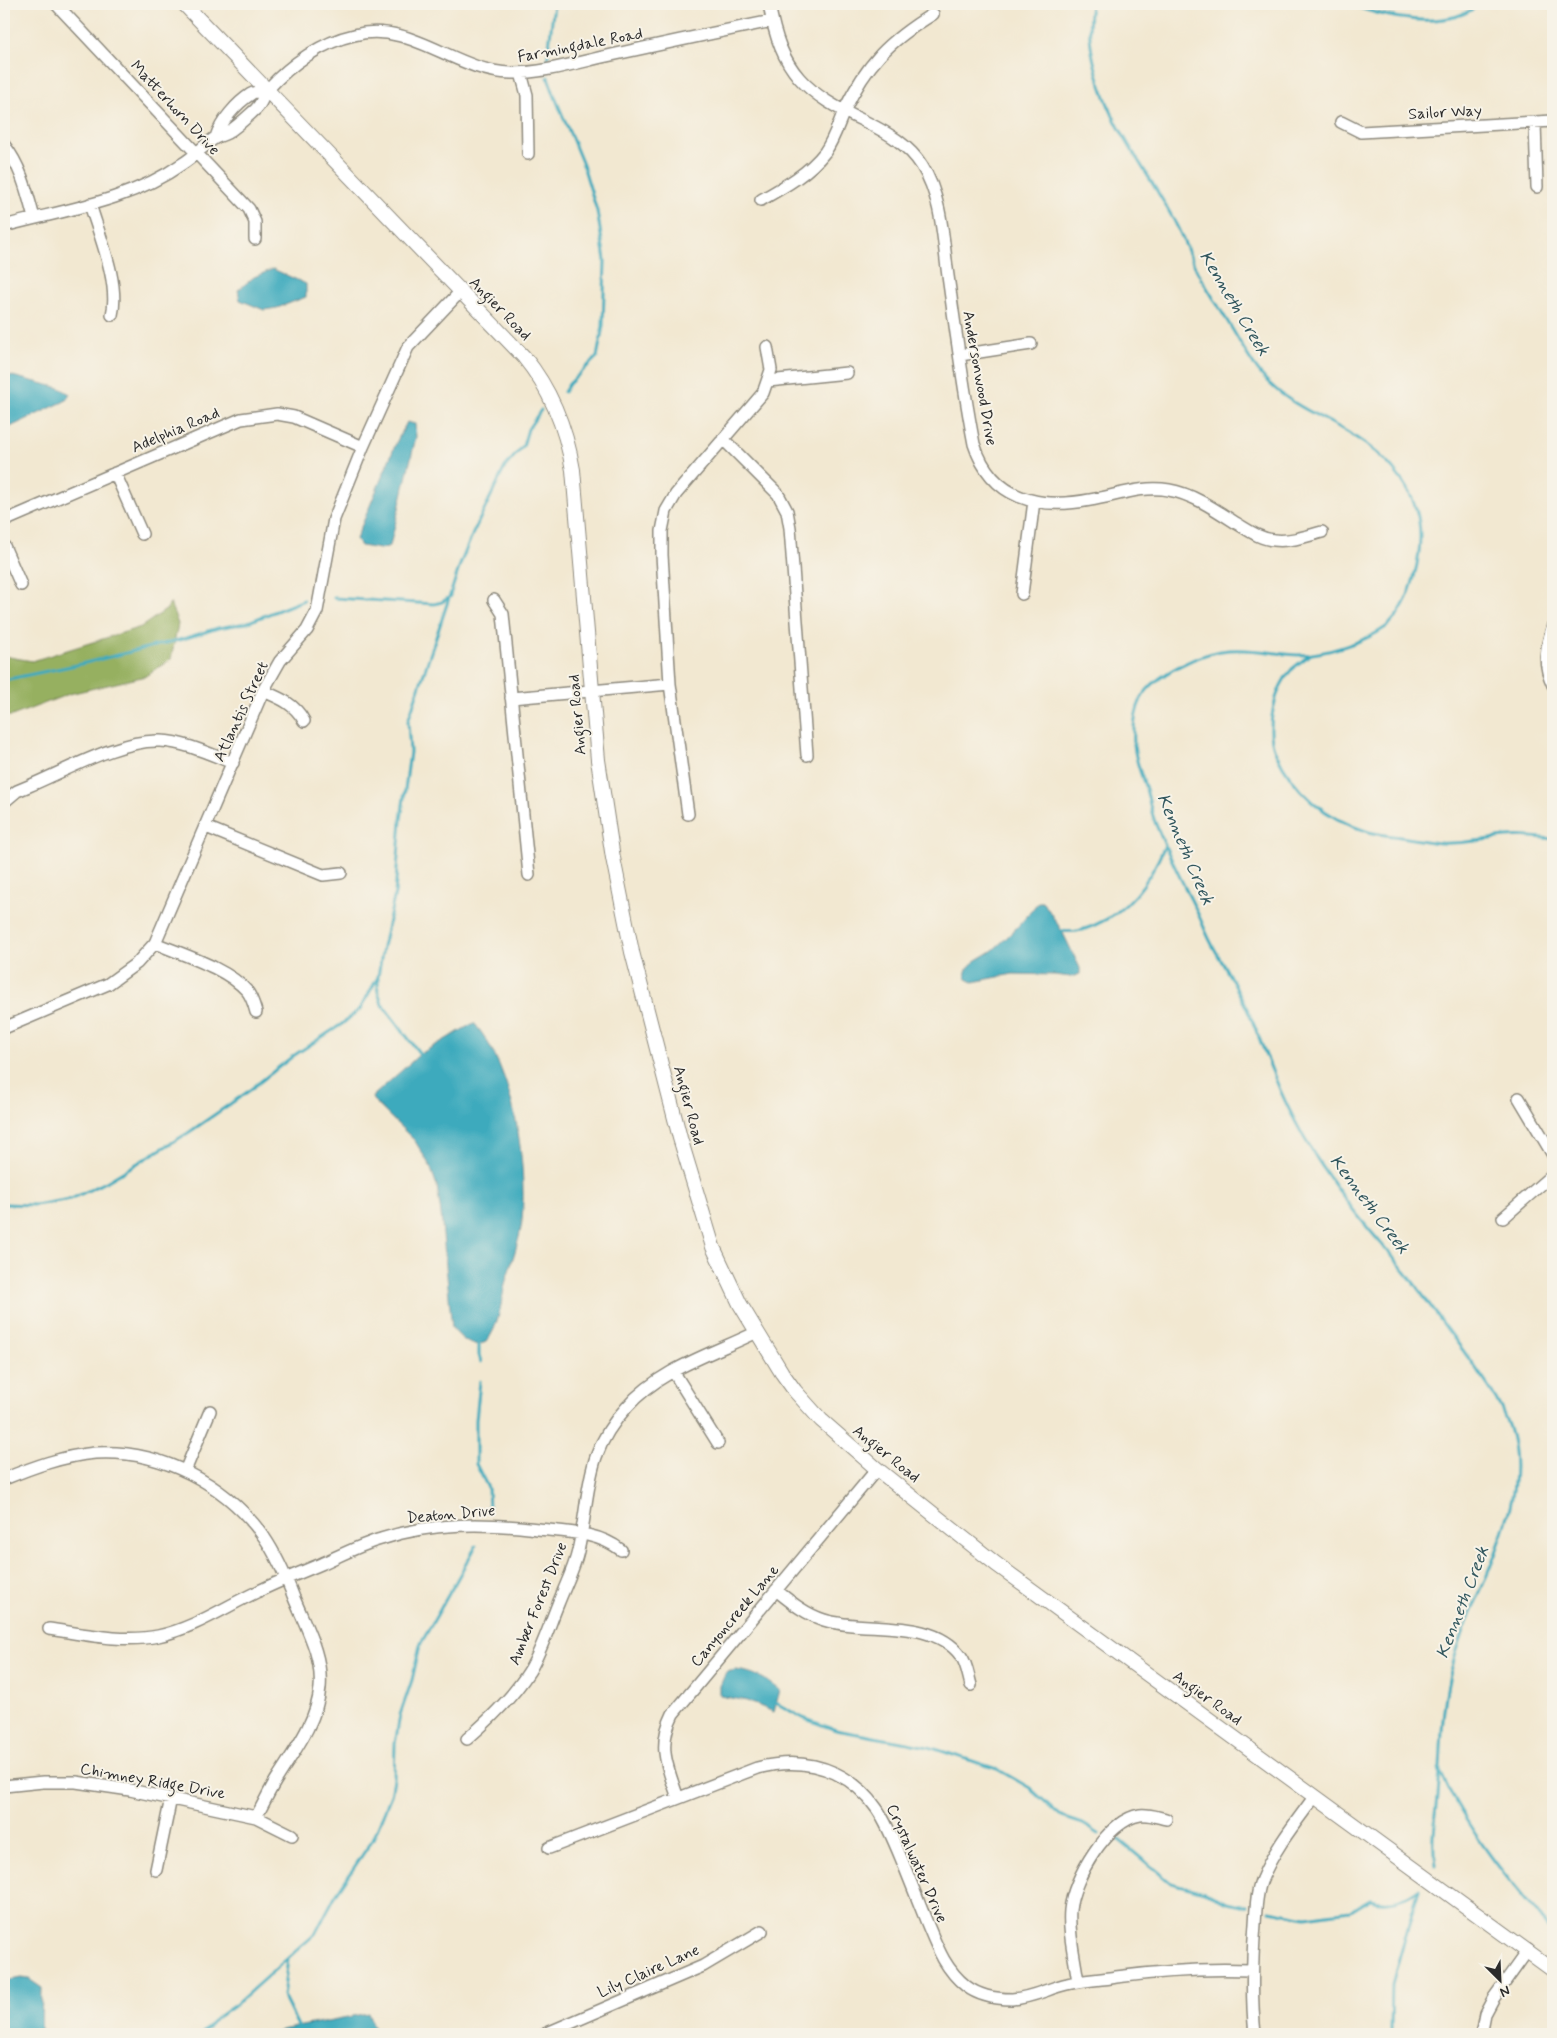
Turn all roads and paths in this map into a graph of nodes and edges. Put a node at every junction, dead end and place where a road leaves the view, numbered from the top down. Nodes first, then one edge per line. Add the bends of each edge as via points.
1 (56, 4) edge
2 (184, 4) edge
3 (769, 4) edge
4 (933, 14) dead end
5 (772, 20) junction
6 (521, 72) junction
7 (267, 90) junction
8 (844, 112) junction
9 (1553, 120) edge
10 (1341, 122) dead end
11 (1535, 122) junction
12 (4, 145) edge
13 (198, 153) junction
14 (528, 154) dead end
15 (1537, 187) dead end
16 (761, 200) dead end
17 (90, 204) junction
18 (34, 218) junction
19 (4, 226) edge
20 (255, 240) dead end
21 (461, 291) junction
22 (112, 314) dead end
23 (1031, 344) dead end
24 (767, 348) dead end
25 (960, 355) junction
26 (847, 373) dead end
27 (768, 381) junction
28 (723, 439) junction
29 (363, 447) junction
30 (115, 473) junction
31 (1034, 501) junction
32 (4, 521) edge
33 (1322, 532) dead end
34 (142, 534) dead end
35 (4, 546) edge
36 (21, 585) dead end
37 (1022, 594) dead end
38 (494, 600) dead end
39 (1553, 625) edge
40 (670, 684) junction
41 (1553, 685) edge
42 (263, 691) junction
43 (591, 691) junction
44 (511, 698) junction
45 (304, 721) dead end
46 (807, 755) dead end
47 (233, 763) junction
48 (4, 802) edge
49 (688, 814) dead end
50 (206, 827) junction
51 (341, 873) dead end
52 (529, 875) dead end
53 (155, 943) junction
54 (256, 1012) dead end
55 (4, 1028) edge
56 (1519, 1098) dead end
57 (1553, 1155) edge
58 (1553, 1174) edge
59 (1502, 1218) dead end
60 (757, 1332) junction
61 (674, 1371) junction
62 (210, 1411) dead end
63 (718, 1443) dead end
64 (877, 1469) junction
65 (185, 1471) junction
66 (4, 1479) edge
67 (581, 1534) junction
68 (622, 1550) dead end
69 (287, 1579) junction
70 (776, 1590) junction
71 (49, 1629) dead end
72 (971, 1685) dead end
73 (466, 1739) dead end
74 (4, 1786) edge
75 (1315, 1796) junction
76 (171, 1798) junction
77 (678, 1798) junction
78 (256, 1816) junction
79 (1166, 1819) dead end
80 (292, 1835) dead end
81 (549, 1848) dead end
82 (156, 1870) dead end
83 (762, 1931) dead end
84 (1528, 1950) junction
85 (1251, 1970) junction
86 (1553, 1970) edge
87 (1078, 1982) junction
88 (545, 2034) edge
89 (1255, 2034) edge
90 (1481, 2034) edge

1 - 13 street, Matterhorn Drive
2 - 7 street, Angier Road
3 - 5 street, Andersonwood Drive
4 - 8 street via 881,51
5 - 6 street, Farmingdale Road
5 - 8 street, Andersonwood Drive via 791,70 815,94
6 - 7 street, Farmingdale Road via 478,68 402,35 368,32 319,48 292,66
6 - 14 street via 527,95
7 - 13 street, Farmingdale Road via 253,93 235,109 218,129 216,137
7 - 21 street, Angier Road
8 - 16 street via 831,142 814,163
8 - 25 street, Andersonwood Drive via 902,143 920,162 930,180 944,240
9 - 11 street, Sailor Way
10 - 11 street, Sailor Way via 1361,132
11 - 15 street
12 - 18 street via 23,178
13 - 17 street, Farmingdale Road via 145,185
13 - 20 street, Matterhorn Drive via 249,209 255,222
17 - 18 street, Farmingdale Road
17 - 22 street via 114,285
18 - 19 street, Farmingdale Road
21 - 29 street, Atlantis Street via 408,347
21 - 43 street, Angier Road via 530,365 549,394 564,429 572,459 577,503
23 - 25 street
24 - 27 street via 771,370
25 - 31 street, Andersonwood Drive via 974,444 982,463 995,483 1014,495
26 - 27 street
27 - 28 street via 763,393
28 - 40 street via 676,494 666,511 662,555
28 - 46 street via 778,494 787,511
29 - 30 street, Adelphia Road via 294,417 259,415 219,427
29 - 42 street, Atlantis Street via 334,518 317,611 307,630 280,661
30 - 32 street, Adelphia Road
30 - 34 street
31 - 33 street, Andersonwood Drive via 1070,503 1139,490 1170,490 1267,539 1300,538
31 - 37 street
35 - 36 street
38 - 44 street via 503,614
39 - 41 street via 1545,649 1547,674
40 - 43 street
40 - 49 street
42 - 45 street via 291,704
42 - 47 street, Atlantis Street
43 - 44 street
43 - 60 street, Angier Road via 613,858 632,952 673,1113 722,1268
44 - 52 street
47 - 48 street via 183,744 159,741 131,744 29,786
47 - 50 street, Atlantis Street
50 - 51 street via 323,875
50 - 53 street, Atlantis Street
53 - 54 street via 219,971 241,986 248,993
53 - 55 street, Atlantis Street via 137,963 108,984
56 - 57 street
58 - 59 street
60 - 61 street, Amber Forest Drive
60 - 64 street, Angier Road via 806,1405
61 - 63 street
61 - 67 street, Amber Forest Drive via 636,1398 618,1416 600,1445 590,1477
62 - 65 street
64 - 70 street, Canyoncreek Lane
64 - 75 street, Angier Road via 996,1564
65 - 66 street via 164,1463 115,1453 42,1464
65 - 69 street via 220,1492 252,1521 274,1552
67 - 68 street, Deaton Drive via 610,1542
67 - 69 street, Deaton Drive via 490,1524 422,1530 381,1539
67 - 73 street, Amber Forest Drive via 573,1567 530,1669 487,1722
69 - 71 street, Deaton Drive via 197,1622 159,1636 118,1638
69 - 78 street via 316,1653 320,1688 314,1714
70 - 72 street via 823,1620 901,1628 938,1639 961,1655
70 - 77 street, Canyoncreek Lane via 678,1706 667,1725 664,1758
74 - 76 street, Chimney Ridge Drive via 76,1782
75 - 84 street, Angier Road
75 - 85 street via 1281,1844 1261,1881
76 - 78 street, Chimney Ridge Drive
76 - 82 street
77 - 81 street, Crystalwater Drive
77 - 87 street, Crystalwater Drive via 776,1763 800,1763 828,1770 859,1788 875,1804 938,1952 965,1985 983,1996 1012,1999
78 - 80 street, Chimney Ridge Drive
79 - 87 street via 1150,1814 1124,1821 1101,1843 1083,1872 1072,1899 1070,1919
83 - 88 street, Lily Claire Lane via 703,1966
84 - 86 street, Angier Road
84 - 90 street via 1493,1999 1485,2014
85 - 87 street, Crystalwater Drive via 1173,1970
85 - 89 street

